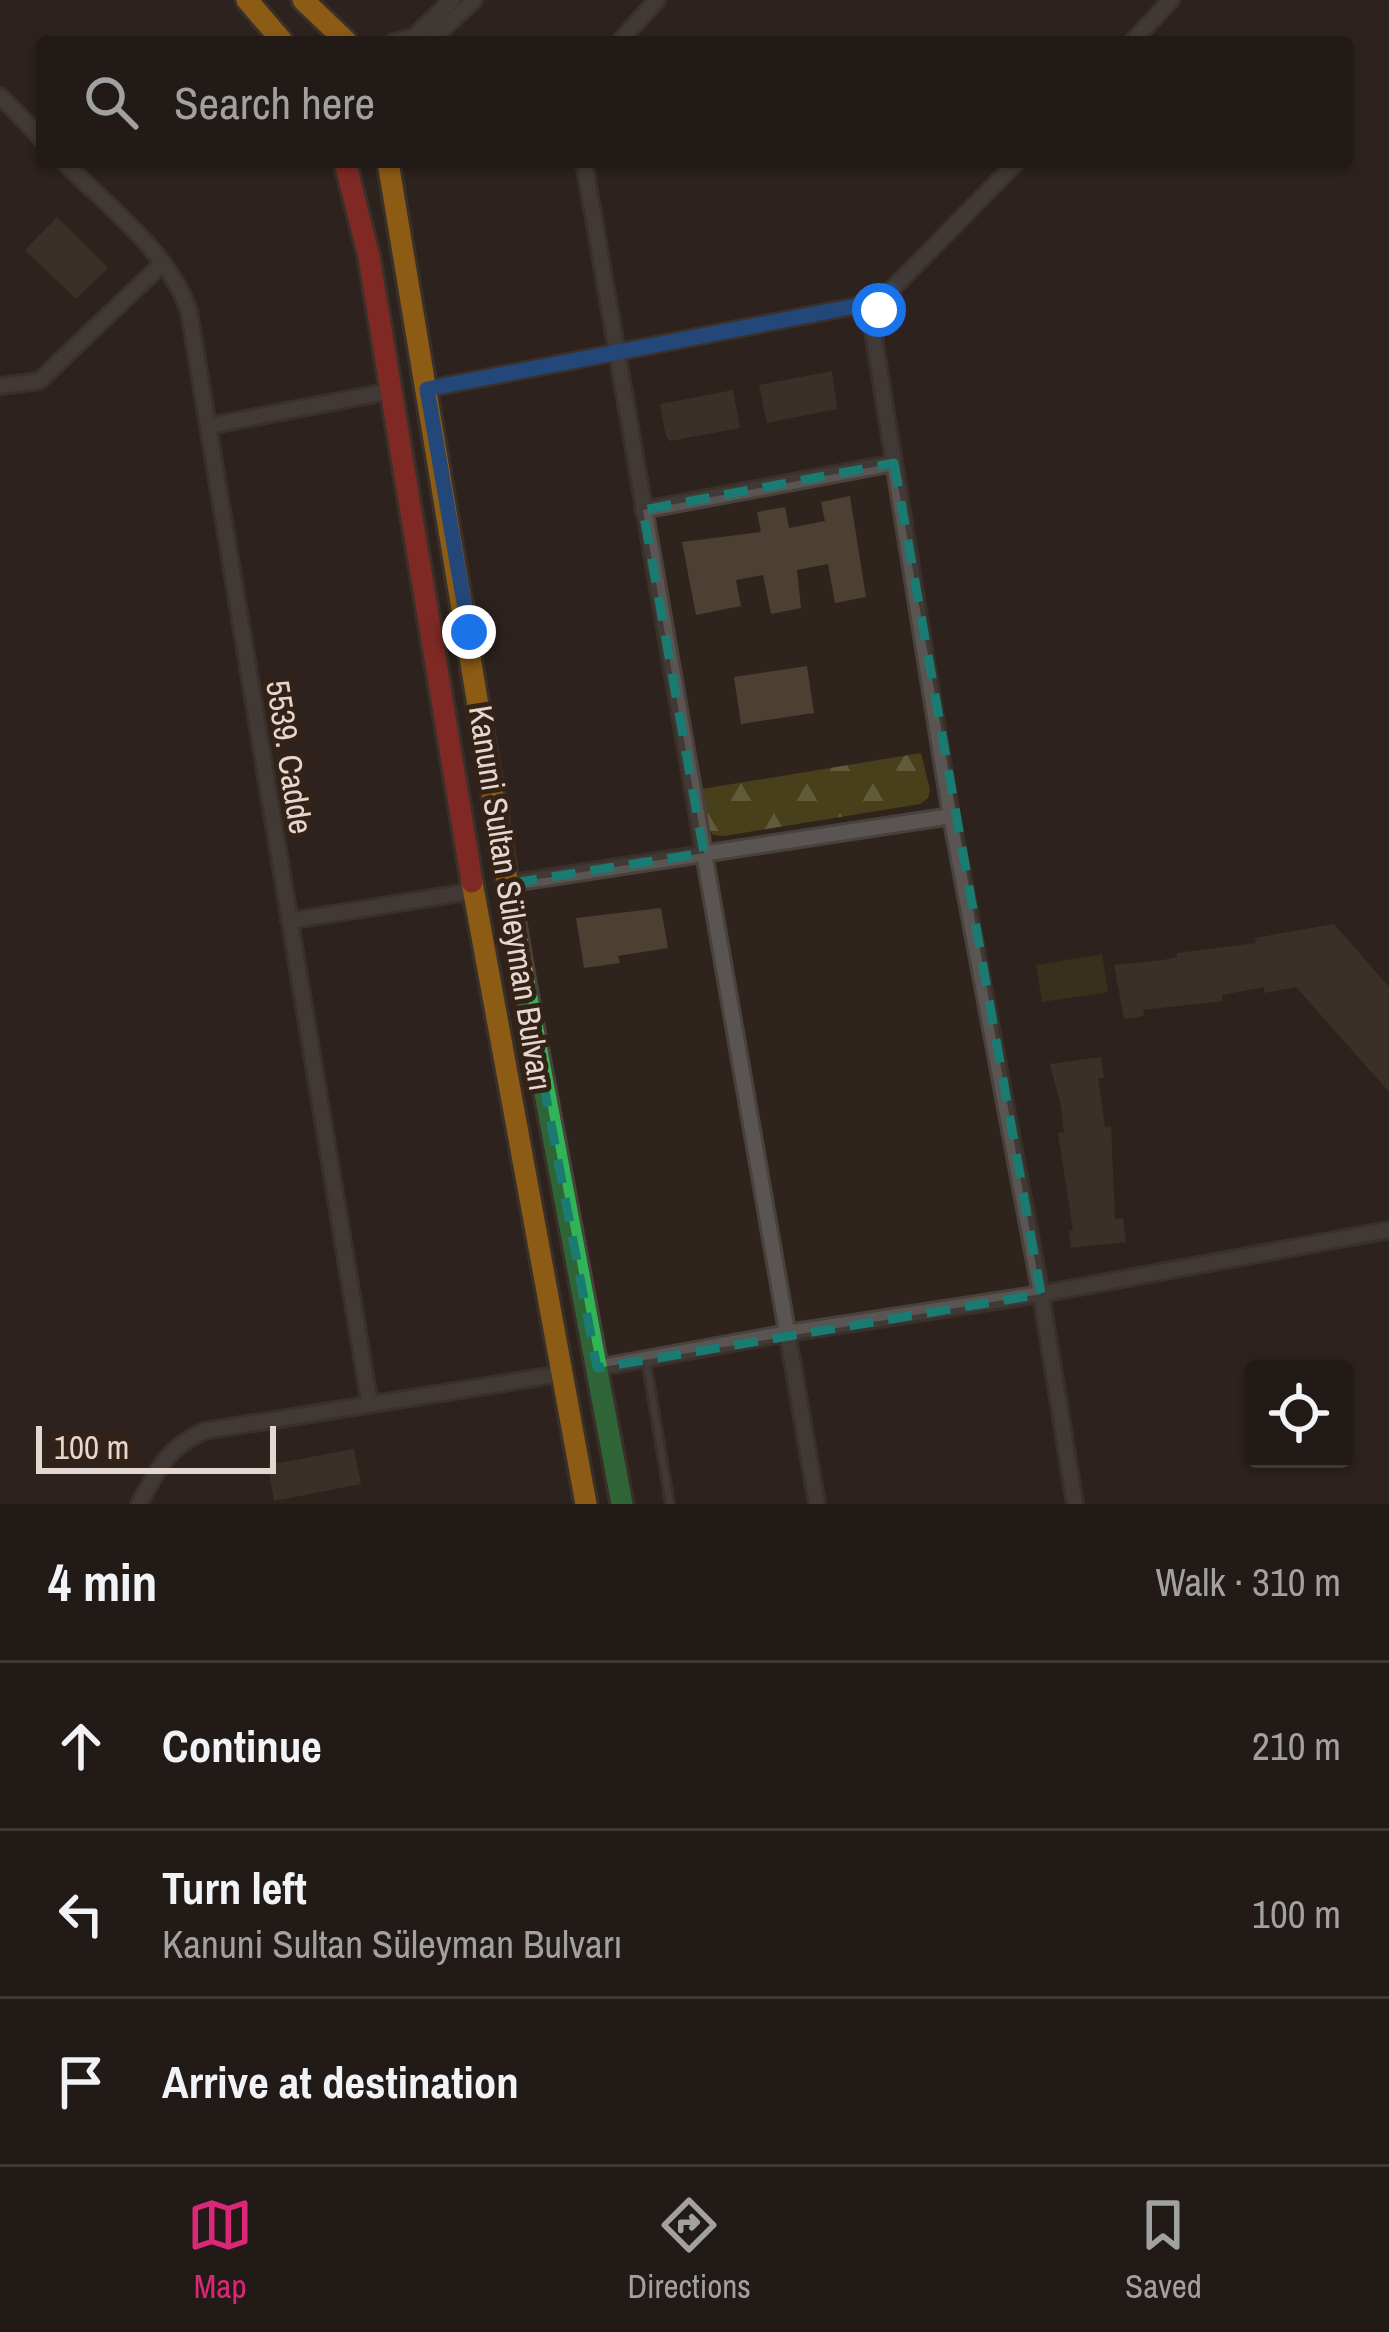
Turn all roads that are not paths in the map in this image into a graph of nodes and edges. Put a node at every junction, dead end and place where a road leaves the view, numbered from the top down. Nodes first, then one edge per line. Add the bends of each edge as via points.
1 (247, 0) edge
2 (303, 0) edge
3 (452, 0) edge
4 (474, 0) edge
5 (657, 0) edge
6 (1171, 0) edge
7 (278, 36) edge
8 (341, 36) edge
9 (415, 36) edge
10 (435, 36) edge
11 (624, 36) edge
12 (1138, 36) edge
13 (0, 96) edge
14 (36, 133) edge
15 (70, 168) edge
16 (347, 168) edge
17 (389, 168) edge
18 (585, 168) edge
19 (1011, 168) edge
20 (163, 263) junction
21 (891, 290) junction
22 (615, 354) junction
23 (0, 386) edge
24 (427, 389) junction
25 (392, 392) junction
26 (208, 426) junction
27 (894, 463) junction
28 (643, 510) junction
29 (951, 816) junction
30 (704, 853) junction
31 (506, 884) junction
32 (473, 891) junction
33 (290, 921) junction
34 (1389, 1230) edge
35 (1041, 1294) junction
36 (788, 1333) junction
37 (646, 1359) junction
38 (597, 1368) junction
39 (561, 1374) junction
40 (370, 1405) junction
41 (139, 1504) edge
42 (586, 1504) edge
43 (622, 1504) edge
44 (670, 1504) edge
45 (818, 1504) edge
46 (1075, 1504) edge

1 - 7 main road
2 - 8 main road
3 - 9 street
4 - 10 street
5 - 11 street
6 - 12 street
13 - 14 street
15 - 20 street, 5539. Cadde
16 - 25 main road, Kanuni Sultan Süleyman Bulvarı
17 - 24 main road, Kanuni Sultan Süleyman Bulvarı
18 - 22 street
19 - 21 street
20 - 23 street via 39,381
20 - 26 street, 5539. Cadde via 189,311
21 - 22 street via 856,306
21 - 27 street via 873,332
22 - 24 street
22 - 28 street
24 - 31 main road, Kanuni Sultan Süleyman Bulvarı
25 - 26 street
25 - 32 main road, Kanuni Sultan Süleyman Bulvarı
26 - 33 street, 5539. Cadde
27 - 28 street
27 - 29 street
28 - 30 street
29 - 30 street
29 - 35 street
30 - 31 street
30 - 36 street
31 - 38 main road, Kanuni Sultan Süleyman Bulvarı
32 - 33 street
32 - 39 main road, Kanuni Sultan Süleyman Bulvarı
33 - 40 street, 5539. Cadde
34 - 35 street
35 - 36 street
35 - 46 street
36 - 37 street
36 - 45 street
37 - 38 street
37 - 44 lane
38 - 43 main road, Kanuni Sultan Süleyman Bulvarı
39 - 40 street
39 - 42 main road, Kanuni Sultan Süleyman Bulvarı
40 - 41 street via 204,1431 179,1443

